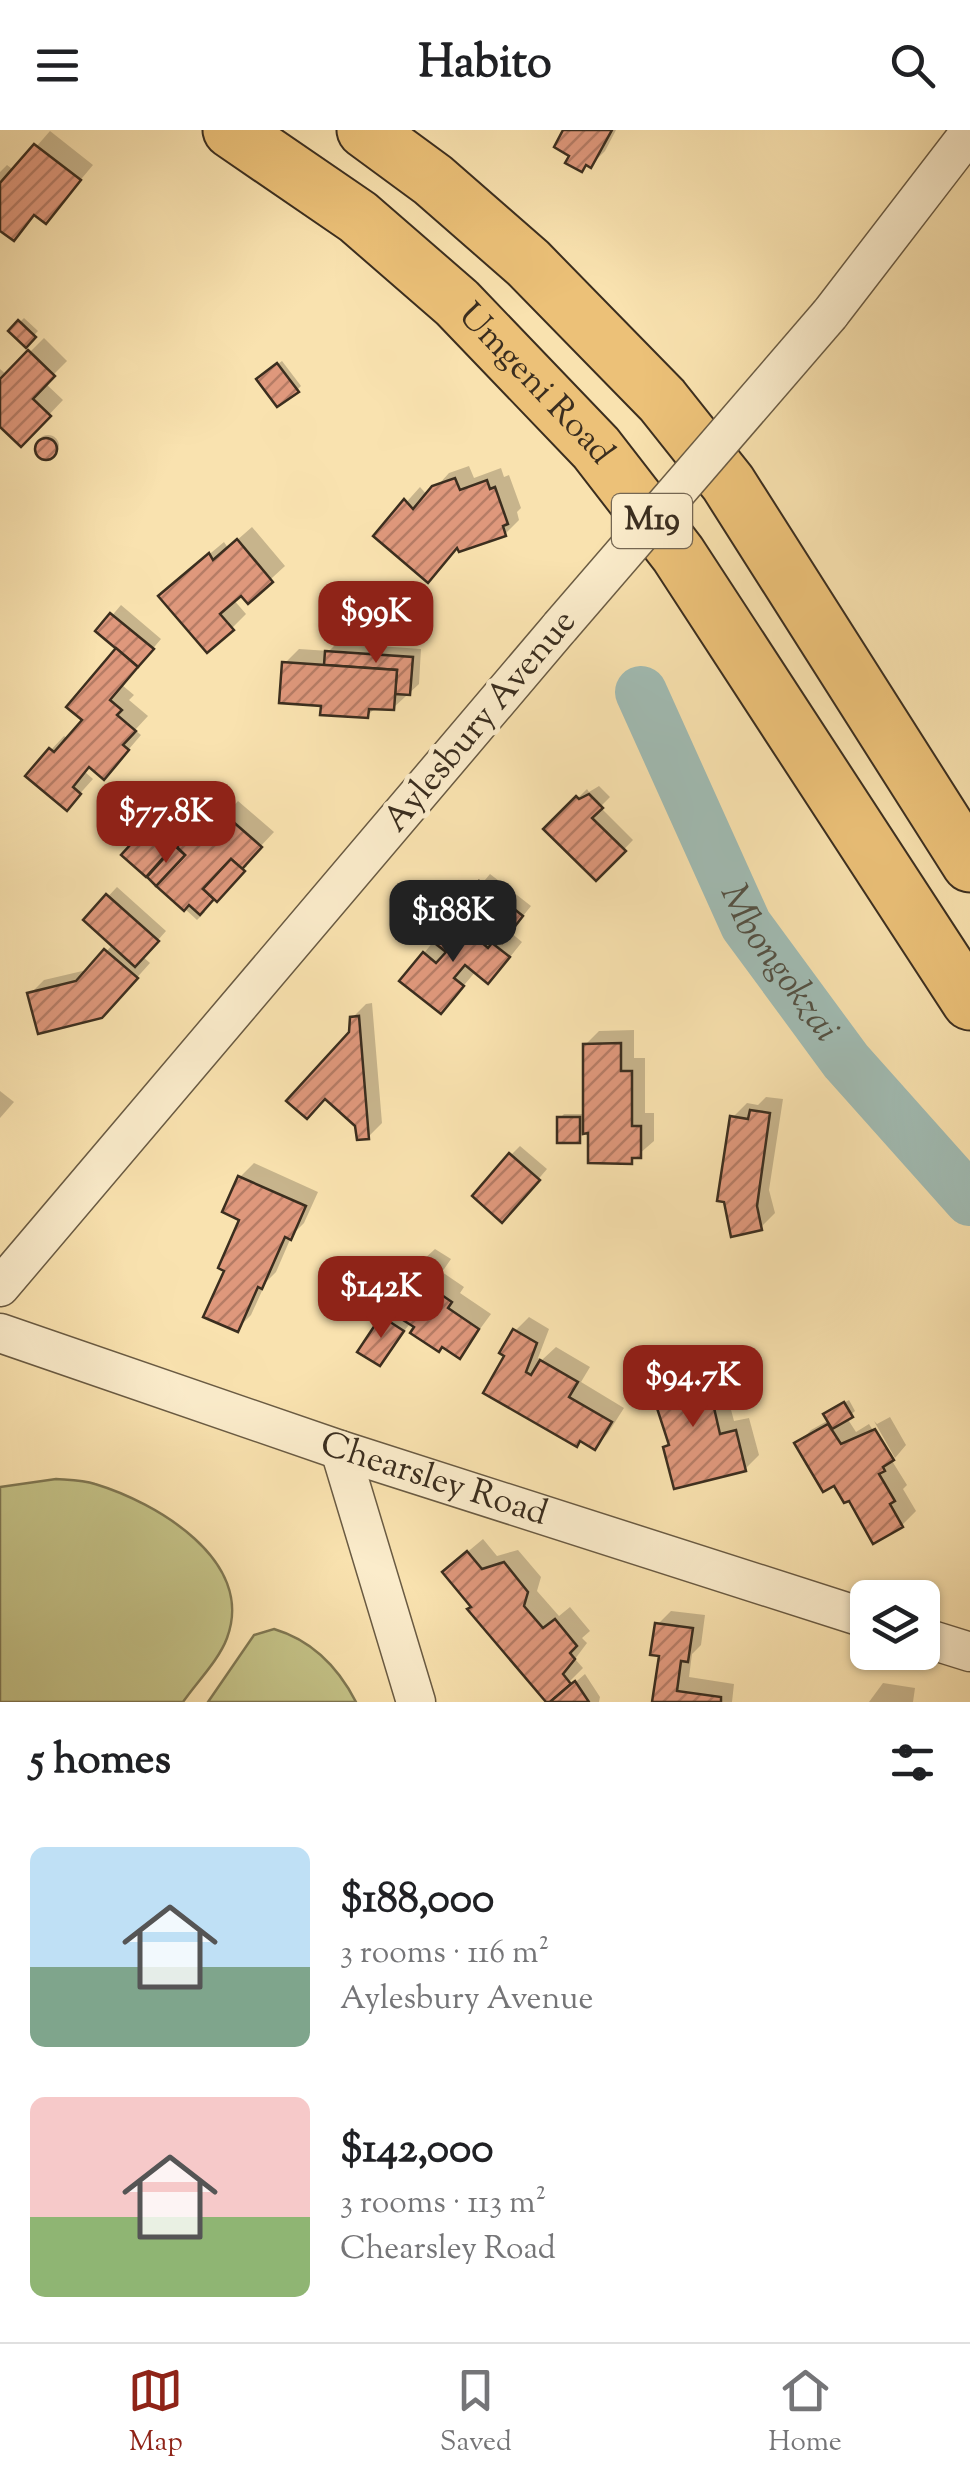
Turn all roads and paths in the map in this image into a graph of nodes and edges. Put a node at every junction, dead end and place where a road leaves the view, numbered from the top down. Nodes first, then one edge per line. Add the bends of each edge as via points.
1 (231, 130) edge
2 (366, 130) edge
3 (958, 145) edge
4 (970, 864) edge
5 (970, 1002) edge
6 (0, 1287) edge
7 (0, 1333) edge
8 (340, 1450) junction
9 (850, 1613) edge
10 (940, 1643) edge
11 (970, 1652) edge
12 (416, 1702) edge

1 - 5 highway, Umgeni Road / M19 via 358,217 457,303 596,448 678,554
2 - 4 highway, M19 via 528,263 662,400 728,483
3 - 6 street, Aylesbury Avenue, bridge via 830,314
7 - 8 street, Chearsley Road
8 - 9 street, Chearsley Road
8 - 12 street
10 - 11 street

